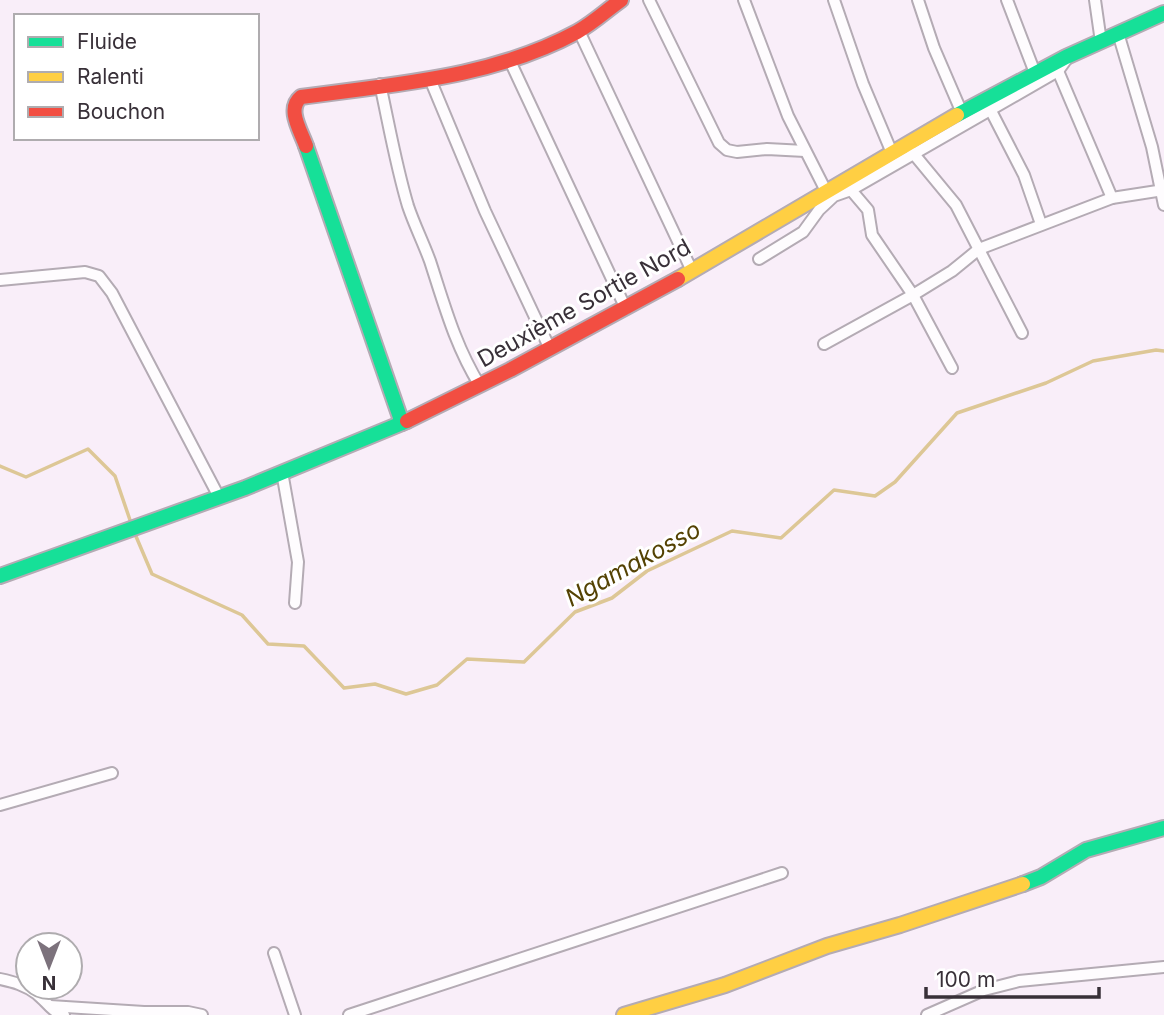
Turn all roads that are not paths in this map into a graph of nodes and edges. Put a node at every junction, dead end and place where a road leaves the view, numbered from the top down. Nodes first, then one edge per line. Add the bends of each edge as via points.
1 (621, 0) edge
2 (649, 0) edge
3 (744, 0) edge
4 (834, 0) edge
5 (918, 0) edge
6 (1007, 0) edge
7 (1094, 0) edge
8 (1164, 13) edge
9 (579, 31) junction
10 (1118, 33) junction
11 (1101, 42) junction
12 (1071, 54) junction
13 (510, 61) junction
14 (1058, 71) junction
15 (1035, 73) junction
16 (430, 79) junction
17 (380, 85) junction
18 (990, 109) junction
19 (962, 113) junction
20 (805, 151) junction
21 (892, 153) junction
22 (913, 153) junction
23 (851, 190) junction
24 (1162, 190) edge
25 (825, 191) junction
26 (1112, 198) junction
27 (1164, 205) edge
28 (1041, 224) junction
29 (979, 249) junction
30 (758, 259) dead end
31 (692, 271) junction
32 (0, 280) edge
33 (913, 295) junction
34 (626, 309) junction
35 (1022, 332) dead end
36 (824, 344) dead end
37 (550, 349) junction
38 (952, 368) dead end
39 (480, 386) junction
40 (402, 423) junction
41 (282, 472) junction
42 (219, 497) junction
43 (0, 576) edge
44 (295, 603) dead end
45 (112, 773) dead end
46 (0, 805) edge
47 (1164, 828) edge
48 (782, 873) dead end
49 (274, 953) dead end
50 (1164, 967) edge
51 (56, 1012) edge
52 (145, 1013) edge
53 (202, 1015) edge
54 (295, 1015) edge
55 (349, 1015) edge
56 (624, 1015) edge
57 (927, 1015) edge

1 - 9 main road
2 - 20 street via 719,143 737,152
3 - 20 street
4 - 21 street
5 - 19 street
6 - 15 street
7 - 11 street
8 - 10 main road, Deuxième Sortie Nord
9 - 13 main road
9 - 31 street
10 - 11 main road, Deuxième Sortie Nord
10 - 24 street
11 - 12 main road, Deuxième Sortie Nord
12 - 14 street
12 - 15 main road, Deuxième Sortie Nord
13 - 16 main road
13 - 34 street
14 - 18 street
14 - 26 street
15 - 19 main road, Deuxième Sortie Nord
16 - 17 main road
16 - 37 street
17 - 39 street via 410,210 454,337
17 - 40 main road via 301,97 293,109
18 - 22 street
18 - 28 street via 1024,175
19 - 21 main road, Deuxième Sortie Nord
20 - 25 street
21 - 25 main road, Deuxième Sortie Nord
22 - 23 street
22 - 29 street via 956,205
23 - 30 street via 834,196 803,232
23 - 33 street via 868,210 872,235
24 - 26 street
24 - 27 street
25 - 31 main road, Deuxième Sortie Nord
26 - 28 street
28 - 29 street
29 - 33 street
29 - 35 street
31 - 34 main road, Deuxième Sortie Nord
32 - 42 street via 85,272 99,276
33 - 36 street
33 - 38 street
34 - 37 main road, Deuxième Sortie Nord
37 - 39 main road, Deuxième Sortie Nord
39 - 40 main road, Deuxième Sortie Nord
40 - 41 main road, Deuxième Sortie Nord
41 - 42 main road, Deuxième Sortie Nord
41 - 44 street via 298,562
42 - 43 main road, Deuxième Sortie Nord
45 - 46 street
47 - 56 main road via 1086,850 1017,887
48 - 55 street
49 - 54 street
50 - 57 street via 1019,981 984,990
51 - 52 street
52 - 53 street

